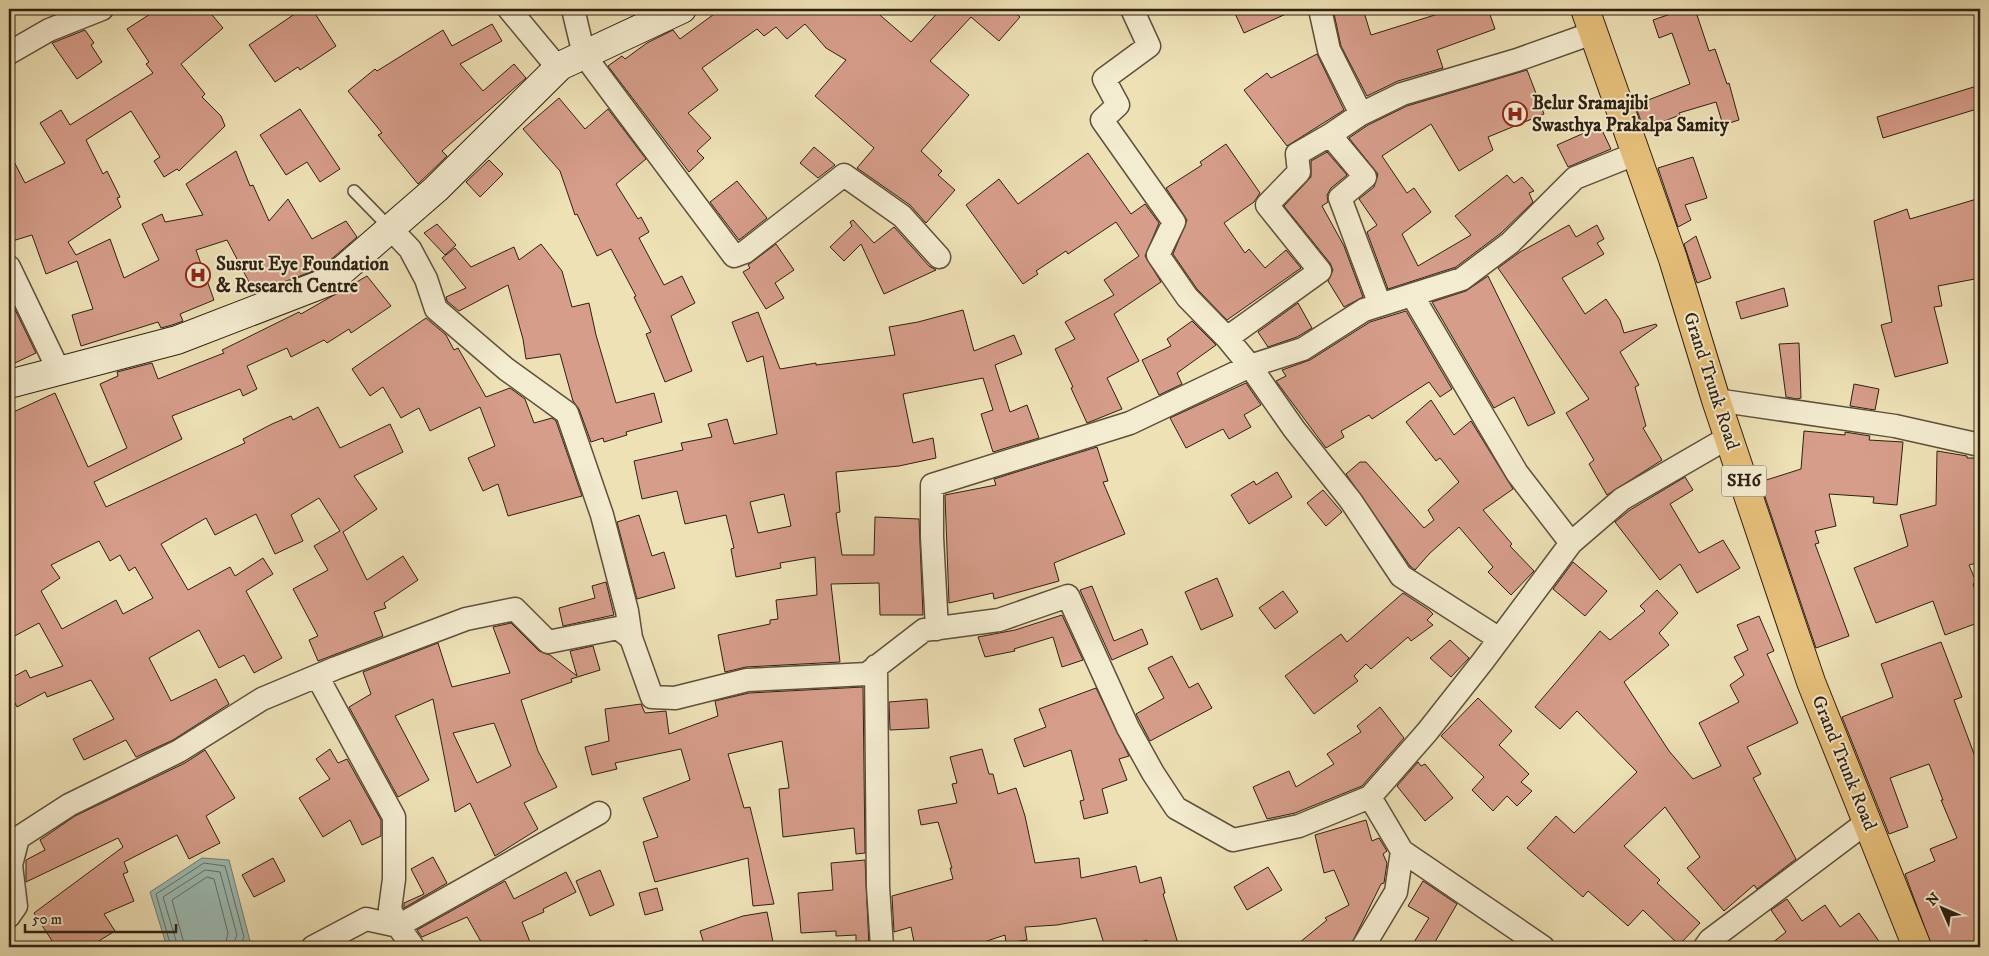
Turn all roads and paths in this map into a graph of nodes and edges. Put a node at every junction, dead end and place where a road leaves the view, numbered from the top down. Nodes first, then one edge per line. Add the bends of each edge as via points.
1 (102, 9) edge
2 (510, 9) edge
3 (573, 9) edge
4 (682, 9) edge
5 (1132, 9) edge
6 (1320, 9) edge
7 (1589, 21) edge
8 (9, 53) edge
9 (584, 55) junction
10 (558, 68) junction
11 (1361, 114) junction
12 (1330, 135) junction
13 (1635, 154) junction
14 (354, 191) dead end
15 (391, 229) junction
16 (939, 257) dead end
17 (9, 267) edge
18 (1412, 295) junction
19 (1380, 305) junction
20 (1226, 338) junction
21 (1250, 366) junction
22 (59, 371) junction
23 (9, 384) edge
24 (1716, 400) junction
25 (1729, 437) junction
26 (1980, 445) edge
27 (1571, 543) junction
28 (937, 629) junction
29 (631, 638) junction
30 (1498, 638) junction
31 (876, 666) junction
32 (317, 676) junction
33 (1370, 797) junction
34 (599, 813) dead end
35 (1868, 822) junction
36 (1402, 851) junction
37 (9, 916) edge
38 (398, 926) junction
39 (314, 947) edge
40 (413, 947) edge
41 (882, 947) edge
42 (1363, 947) edge
43 (1543, 947) edge
44 (1705, 947) edge
45 (1917, 947) edge

1 - 8 street via 49,30
2 - 10 street
3 - 9 street
4 - 9 main road
5 - 20 street via 1149,46 1104,79 1118,104 1102,120 1174,222 1158,255 1187,297
6 - 11 street via 1329,50
7 - 11 street via 1517,60 1402,94
7 - 13 main road, Grand Trunk Road / SH6
9 - 10 main road
9 - 16 street via 734,256 745,252 844,175 902,216
10 - 15 main road
11 - 12 street
12 - 19 street via 1365,177 1340,198
12 - 20 street via 1297,154 1299,172 1267,205 1320,272
13 - 18 street via 1575,178 1510,243 1462,279
13 - 24 main road, Grand Trunk Road / SH6
14 - 15 lane
15 - 22 main road via 330,281 177,340
15 - 29 street via 410,248 426,279 436,309 506,369 567,413 602,515
17 - 22 street
18 - 19 street
18 - 27 street via 1517,473
19 - 21 street via 1364,310 1303,349
20 - 21 street
21 - 28 street via 1130,423 932,485
21 - 30 street via 1294,429 1351,501 1401,576
22 - 23 main road
24 - 25 main road, Grand Trunk Road / SH6
24 - 26 street via 1895,426
25 - 27 street via 1622,499
25 - 35 main road, Grand Trunk Road / SH6 via 1811,682
27 - 30 street
28 - 31 street via 924,630
28 - 33 street via 999,620 1068,596 1128,728 1176,808 1233,840 1299,826
29 - 31 street via 652,697 675,698 747,680 867,674
29 - 32 street via 618,628 548,642 515,609 466,619
30 - 33 street via 1484,661 1428,732
31 - 41 street via 878,886
32 - 37 street via 262,699 178,751 69,805 18,838 11,865 16,906
32 - 38 street via 394,817 394,879 390,909
33 - 36 street
34 - 38 street
35 - 44 street via 1710,940
35 - 45 main road, Grand Trunk Road / SH6
36 - 42 street via 1396,892
36 - 43 street
38 - 39 street via 366,919
38 - 40 street

